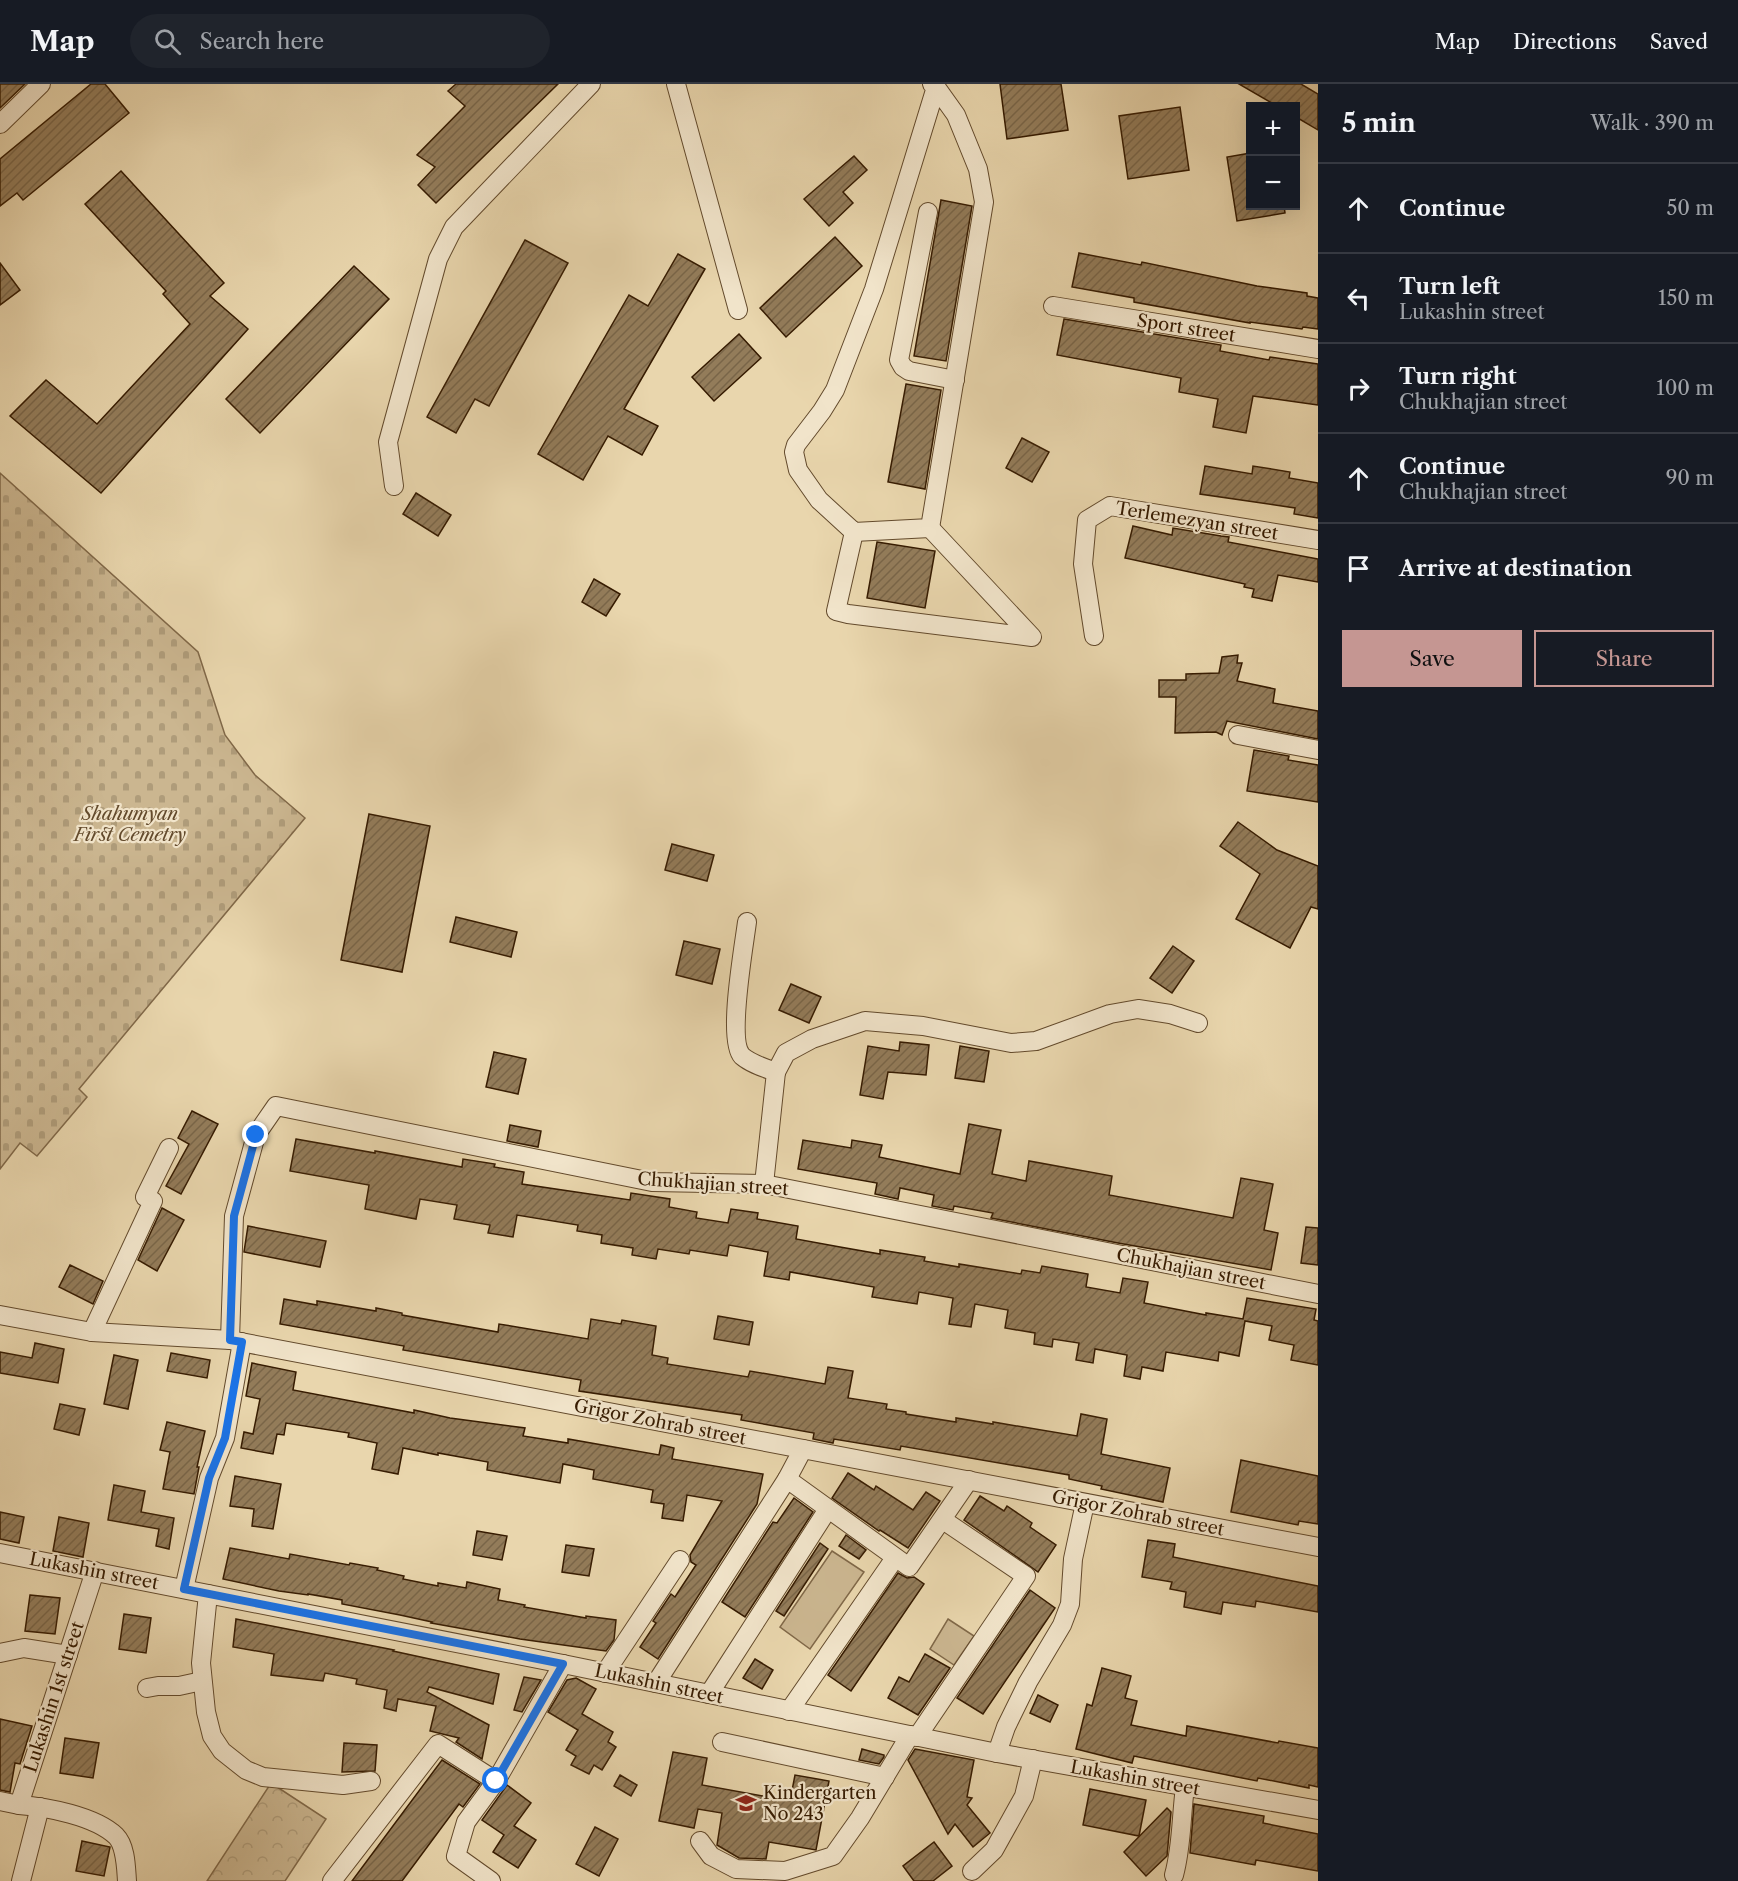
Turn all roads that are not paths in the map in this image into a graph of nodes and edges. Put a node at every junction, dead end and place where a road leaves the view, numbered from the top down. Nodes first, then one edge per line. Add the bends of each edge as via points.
1 (41, 84) edge
2 (591, 84) edge
3 (676, 84) edge
4 (934, 85) edge
5 (0, 124) edge
6 (928, 212) dead end
7 (1053, 306) dead end
8 (738, 310) dead end
9 (1318, 349) edge
10 (955, 380) junction
11 (394, 486) dead end
12 (930, 528) junction
13 (854, 532) junction
14 (1318, 540) edge
15 (1094, 636) dead end
16 (1238, 735) dead end
17 (1318, 750) edge
18 (747, 922) dead end
19 (1198, 1023) dead end
20 (776, 1072) junction
21 (169, 1148) dead end
22 (764, 1184) junction
23 (1318, 1294) edge
24 (0, 1315) edge
25 (92, 1332) junction
26 (236, 1341) junction
27 (803, 1449) junction
28 (787, 1479) junction
29 (969, 1480) junction
30 (1085, 1503) junction
31 (828, 1509) junction
32 (943, 1520) junction
33 (1318, 1547) edge
34 (0, 1553) edge
35 (895, 1558) junction
36 (680, 1560) dead end
37 (95, 1571) junction
38 (184, 1589) junction
39 (208, 1594) junction
40 (0, 1653) edge
41 (68, 1655) junction
42 (563, 1664) junction
43 (605, 1673) junction
44 (202, 1681) junction
45 (656, 1683) junction
46 (147, 1688) dead end
47 (709, 1694) junction
48 (789, 1711) junction
49 (914, 1736) junction
50 (722, 1742) dead end
51 (997, 1753) junction
52 (1033, 1759) junction
53 (885, 1778) junction
54 (371, 1781) dead end
55 (496, 1781) junction
56 (1185, 1787) junction
57 (0, 1801) edge
58 (19, 1805) junction
59 (40, 1807) junction
60 (1318, 1810) edge
61 (700, 1841) dead end
62 (972, 1871) dead end
63 (1174, 1875) dead end
64 (21, 1881) edge
65 (127, 1881) edge
66 (332, 1881) edge
67 (491, 1881) edge

1 - 5 street
2 - 11 street via 454,227 438,259 388,442
3 - 8 street
4 - 10 street via 956,115 978,169 984,202
4 - 13 street via 874,289 835,390 794,452 798,470 819,500
6 - 10 street via 899,360 909,371
7 - 9 street, Sport street
10 - 12 street
12 - 13 street
12 - 13 street via 1032,637 837,611
14 - 15 street, Terlemezyan street via 1110,506 1087,520 1083,564
16 - 17 street
18 - 20 street via 736,1042 741,1055
19 - 20 street via 1138,1009 1110,1014 1036,1041 1011,1042 923,1026 866,1021 812,1039 786,1053
20 - 22 street
21 - 25 street via 145,1197 153,1201
22 - 23 street, Chukhajian street
22 - 26 street, Chukhajian street via 652,1182 276,1106 256,1135 234,1216
24 - 25 street, Grigor Zohrab street
25 - 26 street, Grigor Zohrab street
26 - 27 street, Grigor Zohrab street
26 - 38 street, Chukhajian street via 225,1438 209,1478
27 - 28 street
27 - 29 street, Grigor Zohrab street
28 - 31 street
28 - 45 street
29 - 30 street, Grigor Zohrab street
29 - 32 street
30 - 33 street, Grigor Zohrab street
30 - 51 street via 1073,1559 1070,1604 1028,1682
31 - 35 street
31 - 47 street
32 - 35 street via 909,1567
32 - 49 street via 1026,1576
34 - 37 street, Lukashin street
35 - 48 street
36 - 43 street
37 - 38 street, Lukashin street
37 - 41 street, Lukashin 1st street
38 - 39 street, Lukashin street
39 - 42 street, Lukashin street
39 - 44 street
40 - 41 street via 24,1648
41 - 58 street, Lukashin 1st street
42 - 43 street, Lukashin street
42 - 55 street
43 - 45 street, Lukashin street
44 - 46 street
44 - 54 street via 212,1736 222,1751 246,1770 263,1777 343,1785
45 - 47 street, Lukashin street
47 - 48 street, Lukashin street
48 - 49 street, Lukashin street
49 - 51 street, Lukashin street
49 - 53 street
50 - 53 street
51 - 52 street, Lukashin street
52 - 56 street, Lukashin street
52 - 62 street via 1024,1796 994,1850
53 - 61 street via 833,1856 785,1871 736,1869 711,1856
55 - 66 street via 438,1744
55 - 67 street via 466,1822 456,1856
56 - 60 street, Lukashin street
56 - 63 street via 1182,1839
57 - 58 street
58 - 59 street
59 - 64 street
59 - 65 street via 74,1814 117,1837

